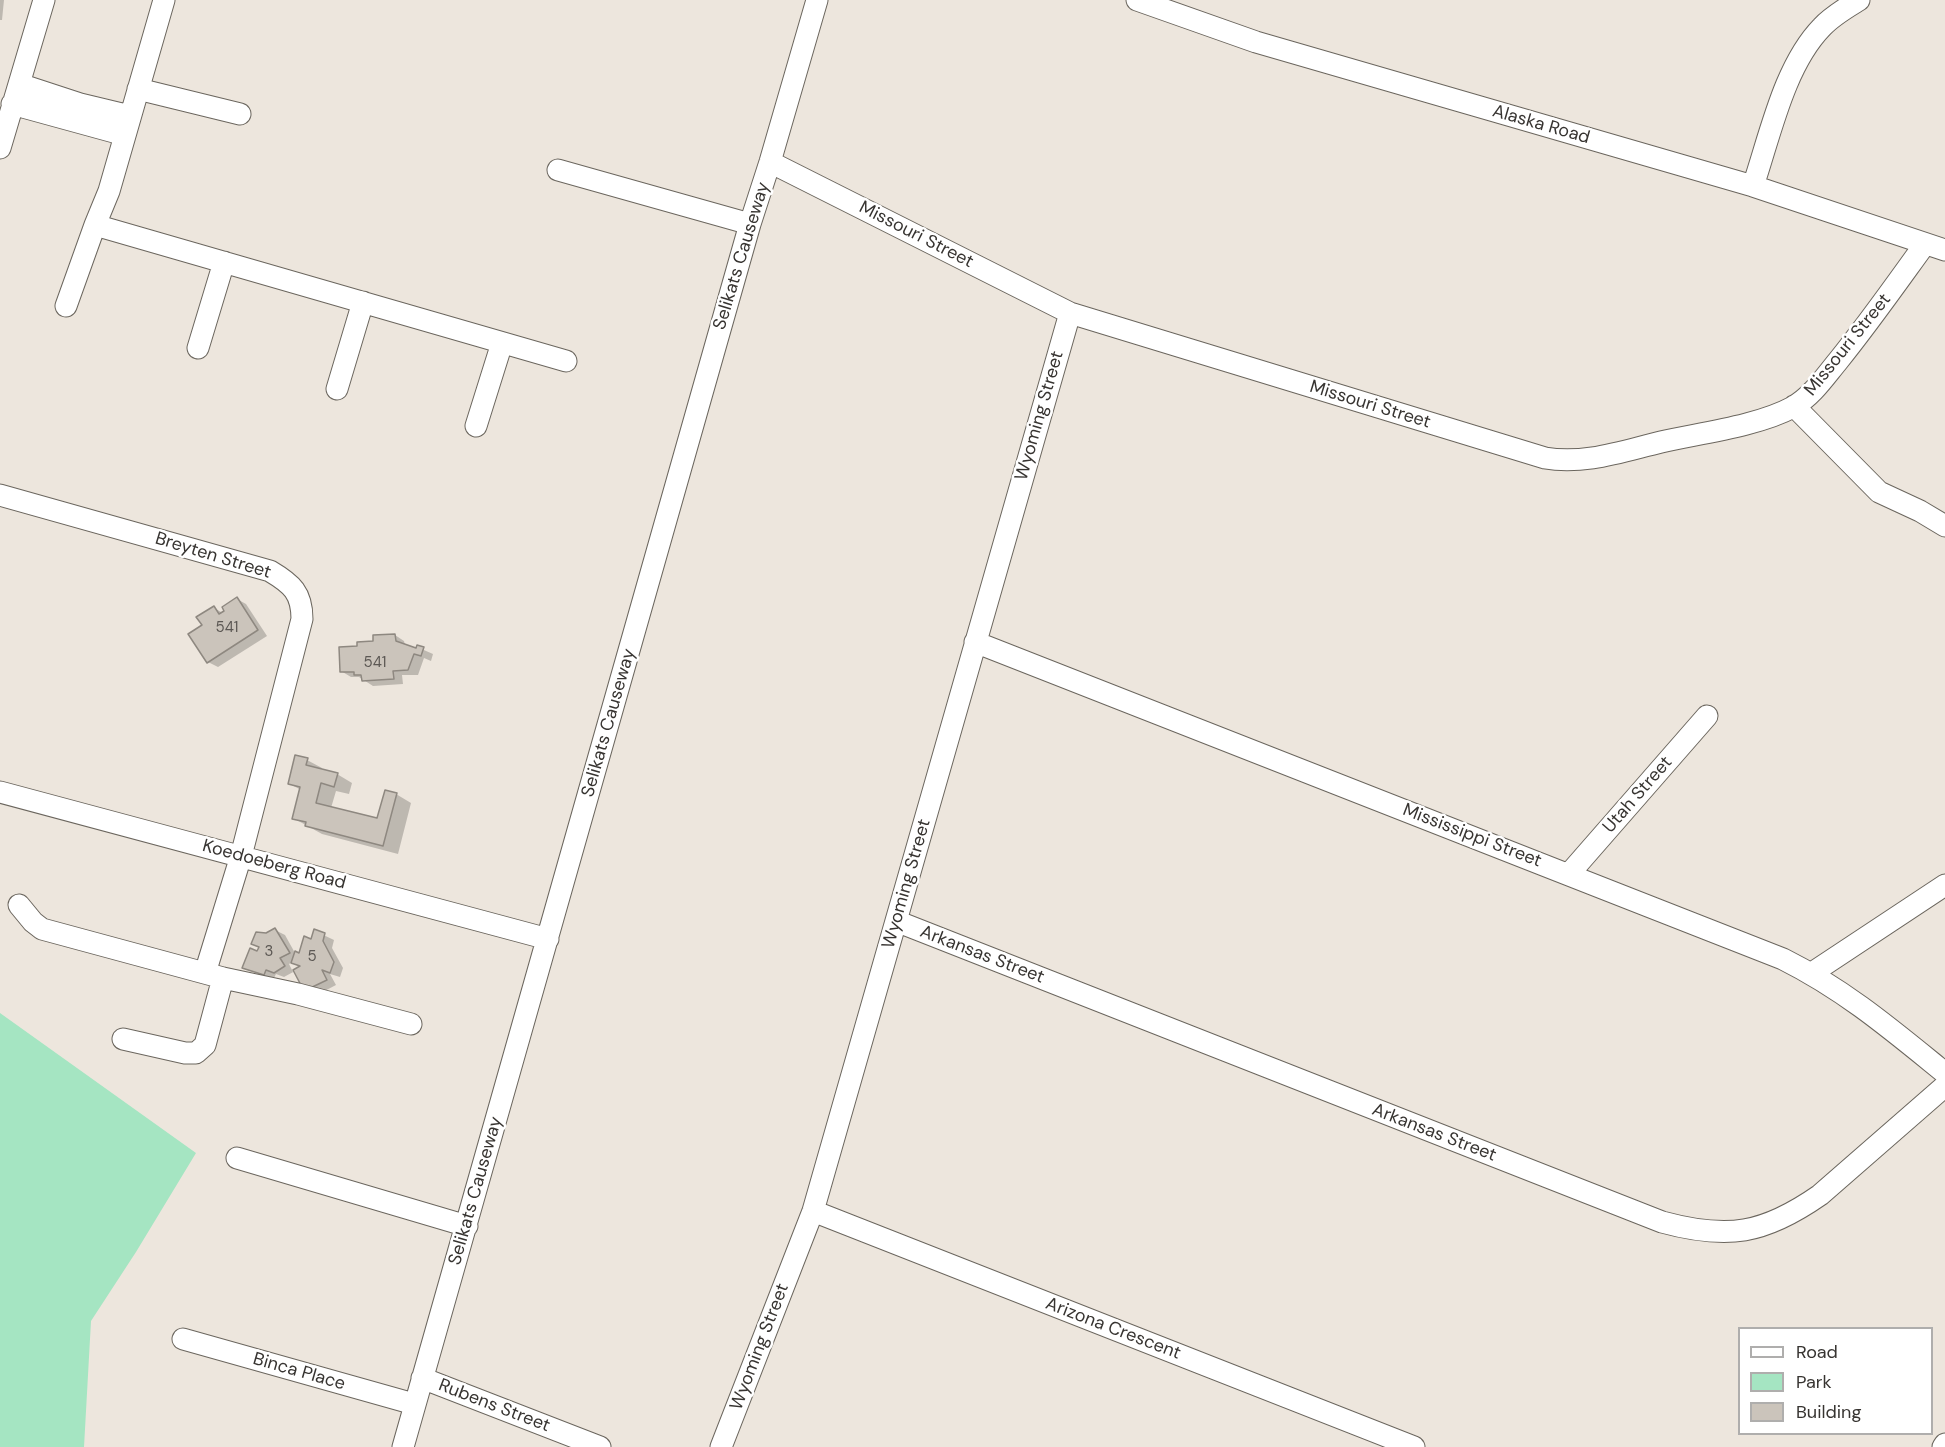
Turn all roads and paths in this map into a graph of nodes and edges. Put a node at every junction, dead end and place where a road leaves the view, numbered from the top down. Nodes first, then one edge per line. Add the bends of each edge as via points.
1 (44, 0) edge
2 (164, 0) edge
3 (817, 0) edge
4 (1137, 0) edge
5 (1859, 0) edge
6 (1164, 5) edge
7 (138, 89) junction
8 (16, 94) junction
9 (240, 114) dead end
10 (128, 126) junction
11 (0, 148) edge
12 (770, 162) junction
13 (558, 170) dead end
14 (1753, 186) junction
15 (750, 224) junction
16 (95, 225) junction
17 (1935, 247) edge
18 (224, 262) junction
19 (363, 302) junction
20 (66, 306) dead end
21 (1070, 313) junction
22 (502, 343) junction
23 (198, 348) dead end
24 (566, 361) dead end
25 (337, 388) dead end
26 (1794, 406) junction
27 (476, 426) dead end
28 (0, 495) edge
29 (1945, 526) edge
30 (975, 642) junction
31 (1707, 716) dead end
32 (0, 792) edge
33 (241, 856) junction
34 (1569, 874) junction
35 (1945, 885) edge
36 (20, 905) dead end
37 (896, 921) junction
38 (548, 939) junction
39 (1812, 973) junction
40 (214, 976) junction
41 (411, 1024) dead end
42 (123, 1039) dead end
43 (1945, 1073) edge
44 (1945, 1086) edge
45 (237, 1158) dead end
46 (813, 1211) junction
47 (467, 1226) junction
48 (183, 1339) dead end
49 (422, 1378) junction
50 (414, 1404) junction
51 (579, 1443) edge
52 (402, 1447) edge
53 (600, 1447) edge
54 (721, 1447) edge
55 (1414, 1447) edge

1 - 8 street
2 - 7 street
3 - 12 street, Selikats Causeway
4 - 6 street, Alaska Road
5 - 14 street via 1824,25 1798,60
6 - 14 street, Alaska Road via 1278,49
7 - 9 street
7 - 10 street
8 - 10 street
8 - 11 street
10 - 16 street
12 - 15 street, Selikats Causeway
12 - 21 street, Missouri Street
13 - 15 street
14 - 17 street, Alaska Road
15 - 38 street, Selikats Causeway
16 - 18 street
16 - 20 street
17 - 26 street, Missouri Street via 1813,392
18 - 19 street
18 - 23 street
19 - 22 street
19 - 25 street
21 - 26 street, Missouri Street via 1558,461 1596,457 1748,423
21 - 30 street, Wyoming Street
22 - 24 street
22 - 27 street
26 - 29 street via 1879,492
28 - 33 street, Breyten Street via 270,571 284,579 298,595 302,619
30 - 34 street, Mississippi Street
30 - 37 street, Wyoming Street
31 - 34 street, Utah Street
32 - 33 street, Koedoeberg Road
33 - 38 street, Koedoeberg Road
33 - 40 street, Breyten Street
34 - 39 street, Mississippi Street
35 - 39 street
36 - 40 street via 42,929
37 - 44 street, Arkansas Street via 1662,1222 1701,1232 1751,1229 1803,1207
37 - 46 street, Wyoming Street
38 - 47 street, Selikats Causeway
39 - 43 street, Mississippi Street via 1850,997
40 - 41 street
40 - 42 street, Breyten Street via 205,1045 198,1052 185,1053
45 - 47 street
46 - 54 street, Wyoming Street
46 - 55 street, Arizona Crescent
47 - 49 street, Selikats Causeway
48 - 50 street, Binca Place
49 - 50 street, Selikats Causeway
49 - 51 street, Rubens Street
50 - 52 street, Selikats Causeway
51 - 53 street, Rubens Street

